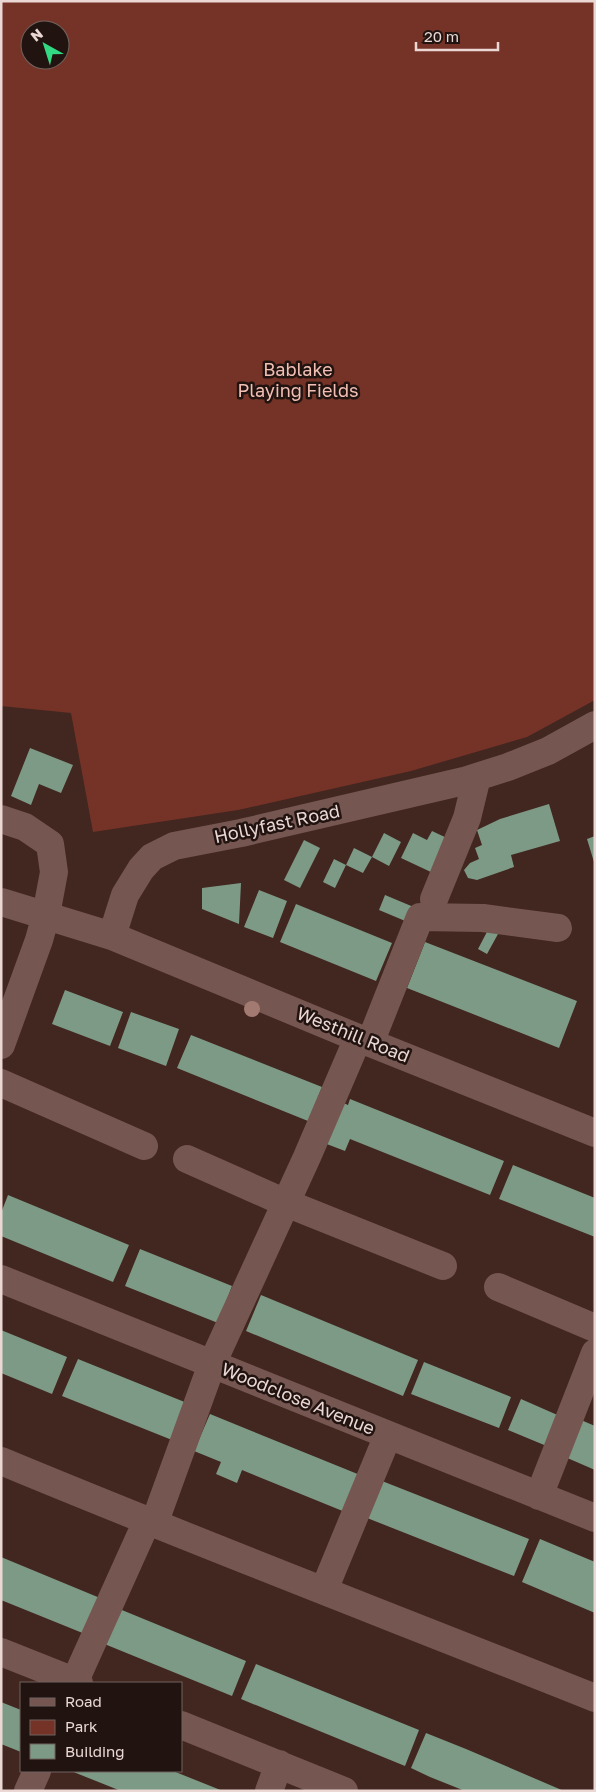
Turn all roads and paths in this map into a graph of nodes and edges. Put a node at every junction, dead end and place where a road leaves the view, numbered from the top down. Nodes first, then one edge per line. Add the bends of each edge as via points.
1 (595, 725) edge
2 (477, 777) junction
3 (1, 820) edge
4 (434, 899) dead end
5 (1, 902) edge
6 (46, 915) junction
7 (558, 928) dead end
8 (112, 936) junction
9 (364, 1040) junction
10 (1, 1045) edge
11 (1, 1083) edge
12 (595, 1133) edge
13 (144, 1146) dead end
14 (187, 1159) dead end
15 (286, 1202) junction
16 (443, 1266) dead end
17 (1, 1279) edge
18 (498, 1287) dead end
19 (595, 1328) edge
20 (595, 1353) edge
21 (212, 1364) junction
22 (388, 1435) junction
23 (1, 1461) edge
24 (539, 1496) junction
25 (595, 1518) edge
26 (151, 1523) junction
27 (324, 1590) junction
28 (1, 1652) edge
29 (74, 1682) edge
30 (76, 1682) edge
31 (595, 1698) edge
32 (182, 1725) edge
33 (280, 1764) junction
34 (37, 1772) edge
35 (28, 1791) edge
36 (268, 1791) edge
37 (344, 1791) edge

1 - 2 street, Hollyfast Road via 548,751
2 - 4 street via 467,818
2 - 8 street, Hollyfast Road via 174,846 152,857 141,869 125,895
3 - 6 street via 25,827 50,844 54,872
5 - 6 street
6 - 8 street
6 - 10 street
7 - 9 street via 483,918 420,917
8 - 9 street, Westhill Road
9 - 12 street, Westhill Road
9 - 15 street
11 - 13 street
14 - 15 street
15 - 16 street
15 - 21 street
17 - 21 street, Woodclose Avenue
18 - 19 street
20 - 24 street
21 - 22 street, Woodclose Avenue
21 - 26 street
22 - 24 street, Woodclose Avenue
22 - 27 street
23 - 26 street
24 - 25 street, Woodclose Avenue
26 - 27 street
26 - 30 street
27 - 31 street
28 - 29 street
32 - 33 street
33 - 36 street
33 - 37 street
34 - 35 street

